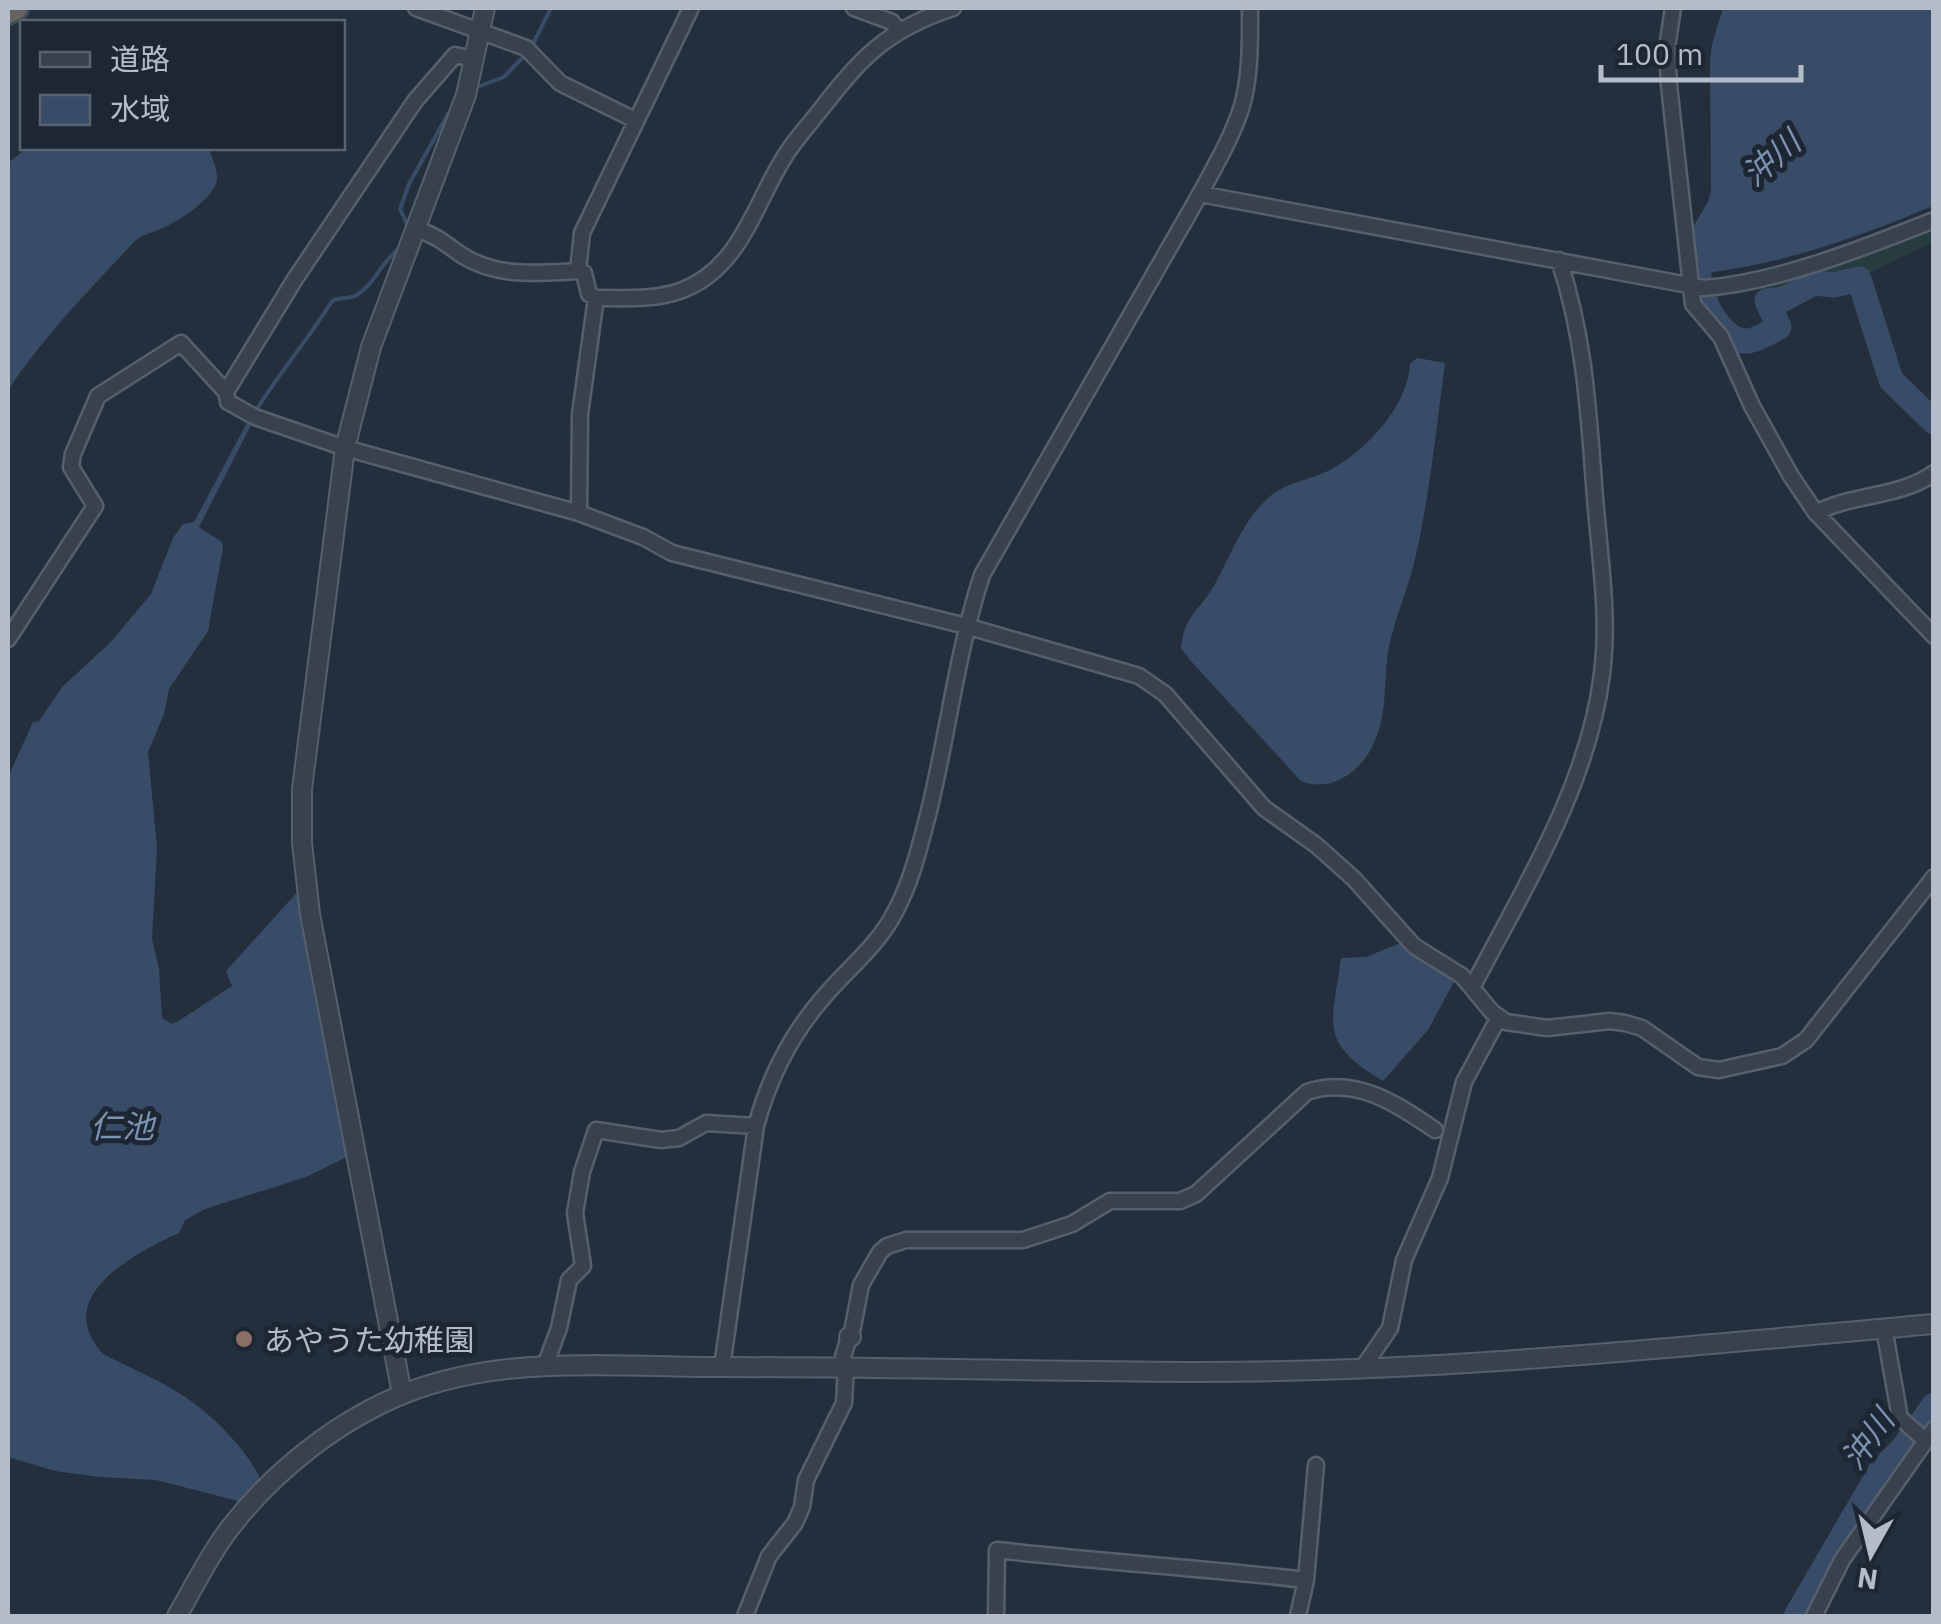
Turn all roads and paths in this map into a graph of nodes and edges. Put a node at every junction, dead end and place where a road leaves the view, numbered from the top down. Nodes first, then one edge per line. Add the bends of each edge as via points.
1 (16, 8) edge
2 (416, 8) edge
3 (486, 8) edge
4 (691, 8) edge
5 (854, 8) edge
6 (953, 8) edge
7 (1250, 8) edge
8 (1673, 8) edge
9 (8, 12) edge
10 (481, 29) junction
11 (900, 31) junction
12 (474, 58) junction
13 (635, 120) junction
14 (1200, 194) junction
15 (1934, 220) edge
16 (416, 228) junction
17 (1559, 260) junction
18 (578, 271) junction
19 (1690, 286) junction
20 (596, 298) junction
21 (226, 392) junction
22 (345, 448) junction
23 (1934, 473) edge
24 (1816, 512) junction
25 (579, 513) junction
26 (966, 626) junction
27 (1934, 636) edge
28 (8, 639) edge
29 (1934, 877) edge
30 (1472, 988) junction
31 (1499, 1017) junction
32 (756, 1126) junction
33 (1435, 1130) dead end
34 (1934, 1324) edge
35 (1884, 1328) junction
36 (846, 1365) junction
37 (545, 1366) junction
38 (722, 1367) junction
39 (1362, 1368) junction
40 (402, 1394) junction
41 (1927, 1435) edge
42 (1316, 1465) dead end
43 (1306, 1580) junction
44 (177, 1616) edge
45 (745, 1616) edge
46 (996, 1616) edge
47 (1298, 1616) edge
48 (1814, 1616) edge

1 - 9 highway
2 - 10 street
3 - 10 street
4 - 13 street
5 - 11 street
6 - 11 street
7 - 14 street via 1242,106
8 - 19 street via 1668,85
10 - 12 street
10 - 13 street via 526,48 560,83
11 - 20 street via 857,63 785,156 728,258 681,291
12 - 16 street
12 - 21 street via 455,55 415,102
13 - 18 street via 582,234
14 - 17 street
14 - 26 street via 982,575
15 - 19 street via 1761,278
16 - 18 street via 511,273
16 - 22 street via 371,347
17 - 19 street
17 - 30 street via 1582,344 1589,406 1604,591 1602,676 1570,792
18 - 20 street
19 - 24 street via 1693,304 1720,338 1781,459
20 - 25 street via 580,414
21 - 22 street via 228,402 252,416
21 - 28 street via 181,343 98,396 72,467 95,506
22 - 25 street
22 - 40 street via 302,789 302,844
23 - 24 street via 1918,485
24 - 27 street
25 - 26 street via 672,553
26 - 30 street via 1139,676 1165,694 1264,808 1354,879 1414,946
26 - 32 street via 943,753 895,914 786,1050 766,1087
29 - 31 street via 1806,1040 1782,1056 1698,1068 1625,1023 1547,1028
30 - 31 street
31 - 39 street via 1464,1082 1440,1178 1404,1260 1390,1328
32 - 37 street via 706,1122 661,1140 596,1130 575,1213 583,1266 569,1280
32 - 38 street
33 - 36 street via 1362,1090 1329,1085 1308,1092 1196,1194 1180,1200 1110,1201 1072,1224 1023,1240 906,1240 887,1246 861,1284
34 - 35 street
35 - 39 street
35 - 41 street via 1900,1418
36 - 38 street
36 - 39 street
36 - 45 street via 844,1402 806,1480 802,1507 769,1556
37 - 38 street
37 - 40 street via 496,1369
40 - 44 street via 347,1424 276,1477 229,1530
41 - 48 street via 1842,1560
42 - 43 street
43 - 46 street via 997,1550
43 - 47 street

